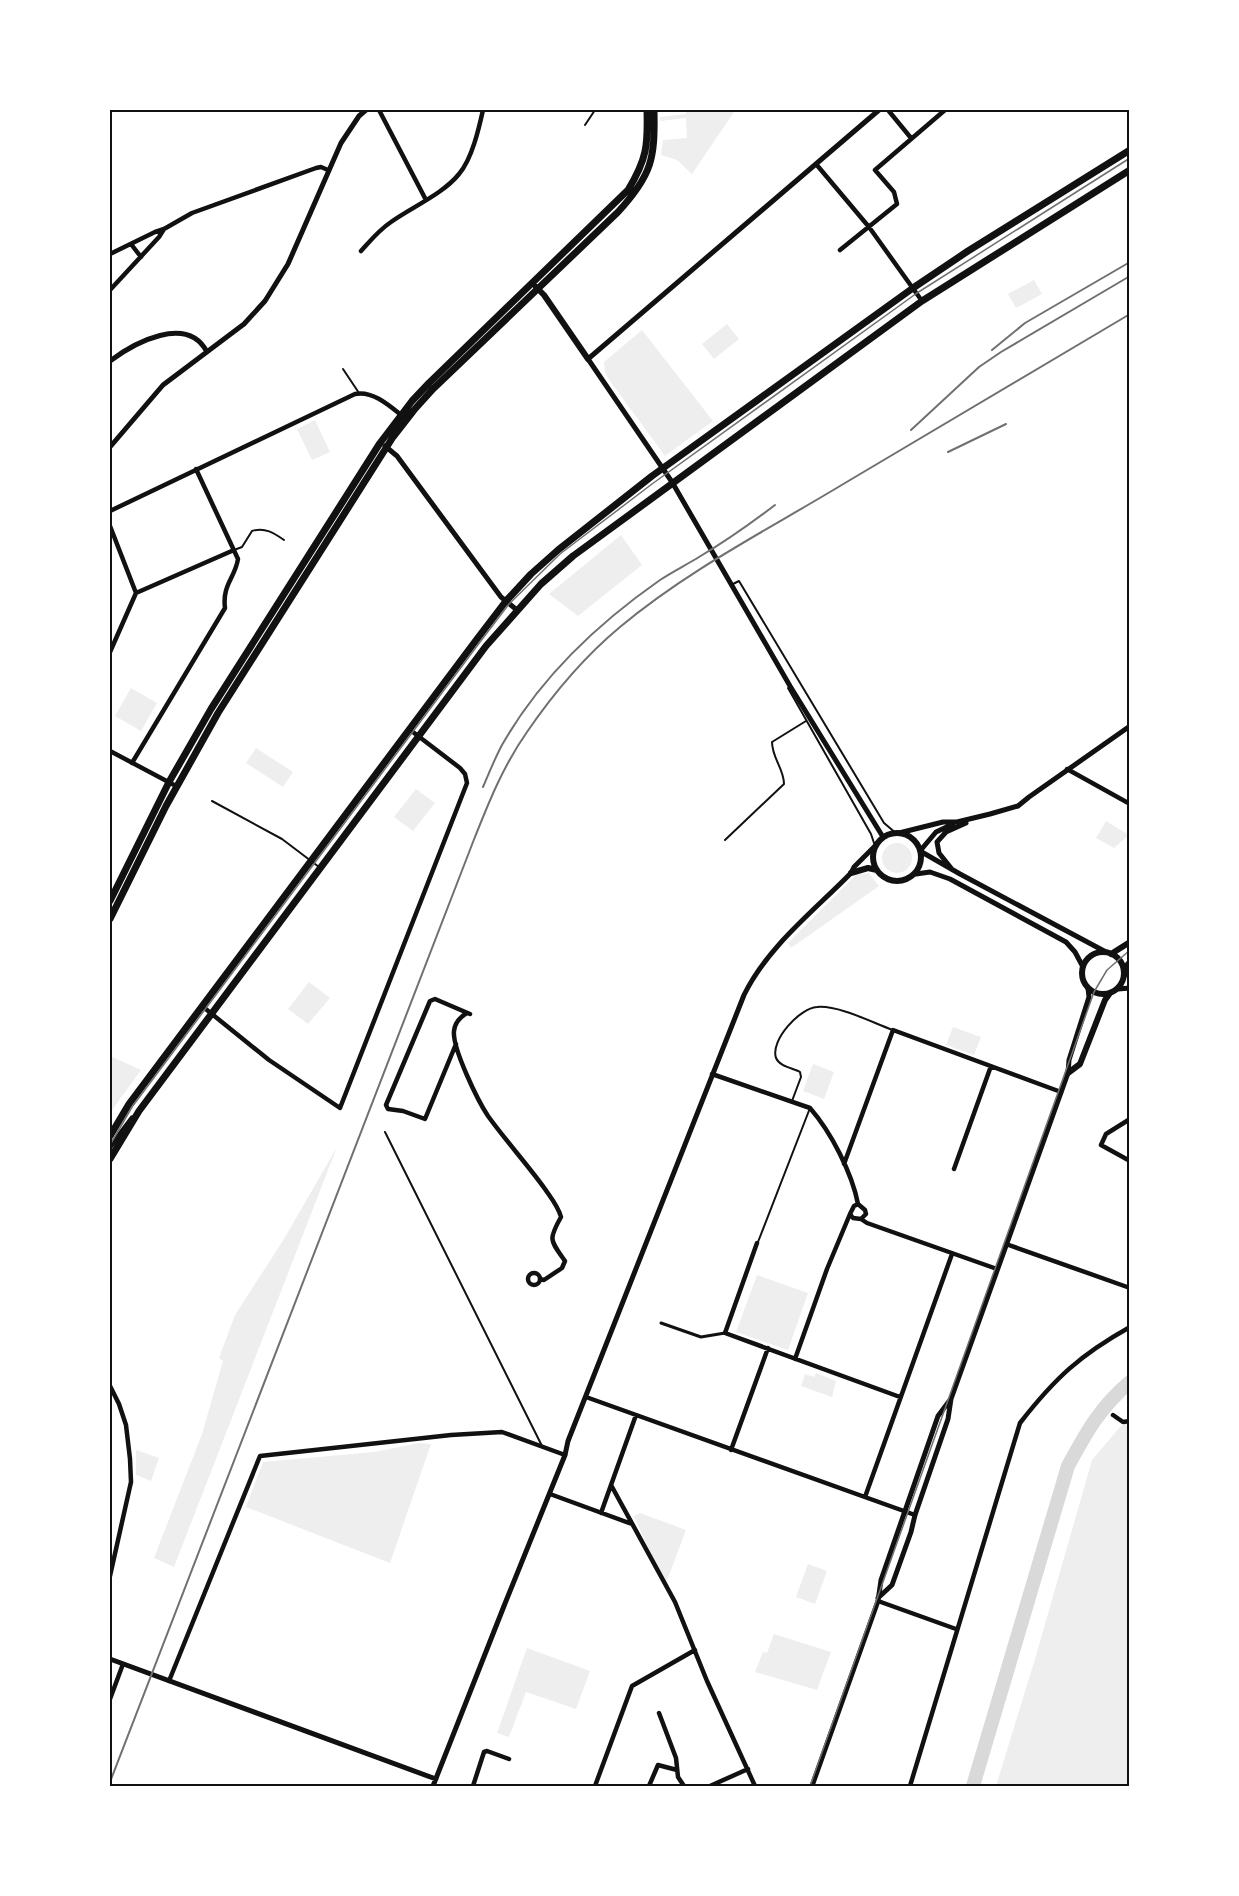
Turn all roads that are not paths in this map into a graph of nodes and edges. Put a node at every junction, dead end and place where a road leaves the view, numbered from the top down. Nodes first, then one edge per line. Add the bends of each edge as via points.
1 (366, 110) edge
2 (379, 110) edge
3 (483, 110) edge
4 (595, 110) edge
5 (647, 110) edge
6 (654, 110) edge
7 (879, 110) edge
8 (888, 110) edge
9 (945, 110) edge
10 (585, 125) dead end
11 (911, 138) junction
12 (1130, 150) edge
13 (816, 164) junction
14 (328, 170) junction
15 (1130, 170) edge
16 (426, 200) junction
17 (869, 227) junction
18 (164, 229) junction
19 (131, 244) junction
20 (840, 250) dead end
21 (361, 251) dead end
22 (110, 254) edge
23 (141, 257) junction
24 (536, 287) junction
25 (913, 288) junction
26 (110, 290) edge
27 (922, 301) junction
28 (207, 352) junction
29 (588, 359) junction
30 (110, 361) edge
31 (343, 369) dead end
32 (359, 393) junction
33 (403, 417) junction
34 (383, 445) junction
35 (110, 447) edge
36 (196, 469) junction
37 (110, 511) edge
38 (110, 526) edge
39 (284, 540) dead end
40 (234, 550) junction
41 (136, 593) junction
42 (506, 601) junction
43 (517, 610) junction
44 (110, 652) edge
45 (806, 721) junction
46 (1130, 726) edge
47 (409, 729) junction
48 (419, 736) junction
49 (110, 751) edge
50 (132, 763) junction
51 (1067, 769) junction
52 (172, 784) junction
53 (212, 801) dead end
54 (1130, 804) edge
55 (975, 818) junction
56 (957, 822) junction
57 (898, 833) junction
58 (883, 837) junction
59 (725, 840) dead end
60 (875, 846) junction
61 (920, 851) junction
62 (312, 861) junction
63 (322, 868) junction
64 (877, 870) junction
65 (954, 871) junction
66 (851, 873) junction
67 (916, 874) junction
68 (110, 901) edge
69 (110, 920) edge
70 (1130, 942) edge
71 (1108, 953) junction
72 (1130, 962) edge
73 (1083, 967) junction
74 (1124, 969) junction
75 (1130, 976) edge
76 (1088, 988) junction
77 (1130, 988) edge
78 (1118, 989) junction
79 (1110, 993) junction
80 (202, 1006) junction
81 (212, 1015) junction
82 (894, 1030) junction
83 (456, 1044) junction
84 (991, 1066) junction
85 (1068, 1073) junction
86 (712, 1074) junction
87 (1061, 1092) junction
88 (792, 1101) junction
89 (810, 1108) junction
90 (1130, 1119) edge
91 (385, 1132) dead end
92 (110, 1136) edge
93 (112, 1149) edge
94 (110, 1159) edge
95 (1130, 1161) edge
96 (844, 1164) junction
97 (954, 1169) dead end
98 (858, 1204) junction
99 (850, 1214) junction
100 (861, 1219) junction
101 (758, 1243) joint
102 (1006, 1244) junction
103 (951, 1254) junction
104 (997, 1269) junction
105 (540, 1279) dead end
106 (1130, 1288) edge
107 (661, 1323) dead end
108 (1130, 1327) edge
109 (725, 1333) junction
110 (768, 1348) junction
111 (795, 1359) junction
112 (110, 1386) edge
113 (586, 1397) junction
114 (900, 1397) junction
115 (951, 1399) junction
116 (636, 1415) junction
117 (1113, 1415) dead end
118 (1130, 1421) edge
119 (542, 1446) junction
120 (731, 1450) junction
121 (565, 1455) junction
122 (611, 1485) junction
123 (550, 1494) junction
124 (865, 1497) junction
125 (904, 1511) junction
126 (601, 1513) junction
127 (915, 1515) junction
128 (632, 1524) junction
129 (112, 1551) edge
130 (110, 1576) edge
131 (878, 1599) junction
132 (956, 1629) junction
133 (694, 1650) junction
134 (110, 1659) edge
135 (123, 1664) junction
136 (169, 1681) junction
137 (110, 1699) edge
138 (659, 1713) dead end
139 (508, 1759) dead end
140 (748, 1768) junction
141 (676, 1770) junction
142 (436, 1779) junction
143 (433, 1786) edge
144 (473, 1786) edge
145 (595, 1786) edge
146 (650, 1786) edge
147 (684, 1786) edge
148 (710, 1786) edge
149 (755, 1786) edge
150 (812, 1786) edge
151 (910, 1786) edge

1 - 14 street via 346,133
2 - 16 street
3 - 16 street via 460,173
4 - 10 lane
5 - 24 main road via 648,144 628,190
6 - 24 main road via 652,156 634,195
7 - 13 street
8 - 11 street
9 - 11 street
11 - 17 street via 875,170 894,192 897,204
12 - 25 main road
13 - 17 street
13 - 29 street
14 - 18 street via 316,168 228,199
14 - 28 street via 281,277 244,324
15 - 27 main road
16 - 21 street via 390,222
17 - 20 street
17 - 25 street
18 - 19 street
18 - 23 street
19 - 22 street
19 - 23 street
23 - 26 street
24 - 29 main road
24 - 33 main road
25 - 27 street
25 - 42 main road via 652,476 558,550
27 - 43 main road via 573,556
28 - 30 street via 193,336 170,334 138,344
28 - 35 street via 164,385
29 - 58 street via 684,502
31 - 32 lane
32 - 33 street via 373,396
32 - 36 street
33 - 34 main road
34 - 42 street via 397,456
34 - 52 main road
36 - 37 street
36 - 40 street
38 - 41 street
39 - 40 lane via 258,529 252,531 242,547
40 - 41 street
40 - 50 street via 237,568 227,584 225,608
41 - 44 street
42 - 43 street
42 - 47 main road
43 - 48 main road
45 - 57 lane via 729,586 739,581 884,823
45 - 59 lane via 772,742 784,784
45 - 60 lane
46 - 51 street
47 - 48 street
47 - 62 main road
48 - 63 main road
48 - 81 street via 460,768 467,783 340,1108
49 - 50 street
50 - 52 street
51 - 54 street
51 - 55 street via 1018,806
52 - 68 main road
52 - 69 main road
53 - 62 lane via 282,839
55 - 56 street
55 - 65 street via 946,832 937,842 939,854
56 - 57 street
56 - 61 street via 936,832
57 - 58 main road
57 - 61 main road via 913,840
58 - 60 main road
60 - 64 main road via 873,859
60 - 66 street
61 - 65 street
61 - 67 main road via 921,863
62 - 63 lane
62 - 80 main road
63 - 81 main road
64 - 66 main road via 868,868
64 - 67 main road via 895,881
65 - 71 street
66 - 86 street via 756,972
67 - 73 street via 930,872 950,879 1066,942
70 - 71 main road
71 - 73 main road via 1092,956
71 - 74 main road via 1118,958
72 - 74 main road
73 - 76 main road
74 - 75 main road
74 - 78 main road
76 - 79 main road via 1099,994
76 - 85 street via 1089,998
77 - 78 street
78 - 79 main road
79 - 85 main road via 1080,1065
80 - 81 street
80 - 92 main road
81 - 93 main road
82 - 84 street
82 - 88 lane via 840,1011 815,1007 786,1026 776,1058 800,1072
82 - 96 street
83 - 83 street via 456,1022 469,1014 435,999 430,1001 386,1105 388,1109 425,1119
83 - 105 street via 486,1113 559,1209 561,1217 551,1236 565,1261 562,1268
84 - 87 street
84 - 97 street
85 - 87 street
86 - 88 street
86 - 113 street
87 - 102 street
88 - 89 street
89 - 96 street via 821,1120
89 - 101 lane
90 - 95 street via 1106,1134 1101,1145
91 - 119 lane
93 - 94 main road
96 - 98 street
98 - 99 street
98 - 100 street via 866,1214
99 - 100 street
99 - 111 street
100 - 103 street
101 - 109 street
102 - 104 street
102 - 106 street
103 - 104 street
103 - 114 street
104 - 115 street
107 - 109 street via 701,1337
108 - 132 street via 1077,1361 1020,1423
109 - 110 street
110 - 111 street
110 - 120 street
111 - 114 street
112 - 129 street via 126,1425 130,1459 130,1482
113 - 116 street
113 - 121 street
114 - 124 street
115 - 125 street via 938,1416
115 - 127 street via 948,1419
116 - 120 street
116 - 122 street
117 - 118 street via 1123,1422
119 - 121 street
119 - 136 street via 502,1432 260,1456
120 - 124 street
121 - 123 street
122 - 126 street
122 - 128 street
123 - 126 street
123 - 142 street
124 - 125 street
125 - 127 street
125 - 131 street
126 - 128 street
127 - 131 street via 892,1585
128 - 133 street via 675,1602
129 - 130 street
131 - 132 street
131 - 150 street
132 - 151 street
133 - 140 street
133 - 145 street via 632,1686
134 - 135 street
135 - 136 street
135 - 137 street
136 - 142 street
138 - 141 street via 676,1758
139 - 144 street via 484,1752
140 - 148 street
140 - 149 street
141 - 146 street via 658,1765
141 - 147 street
142 - 143 street

